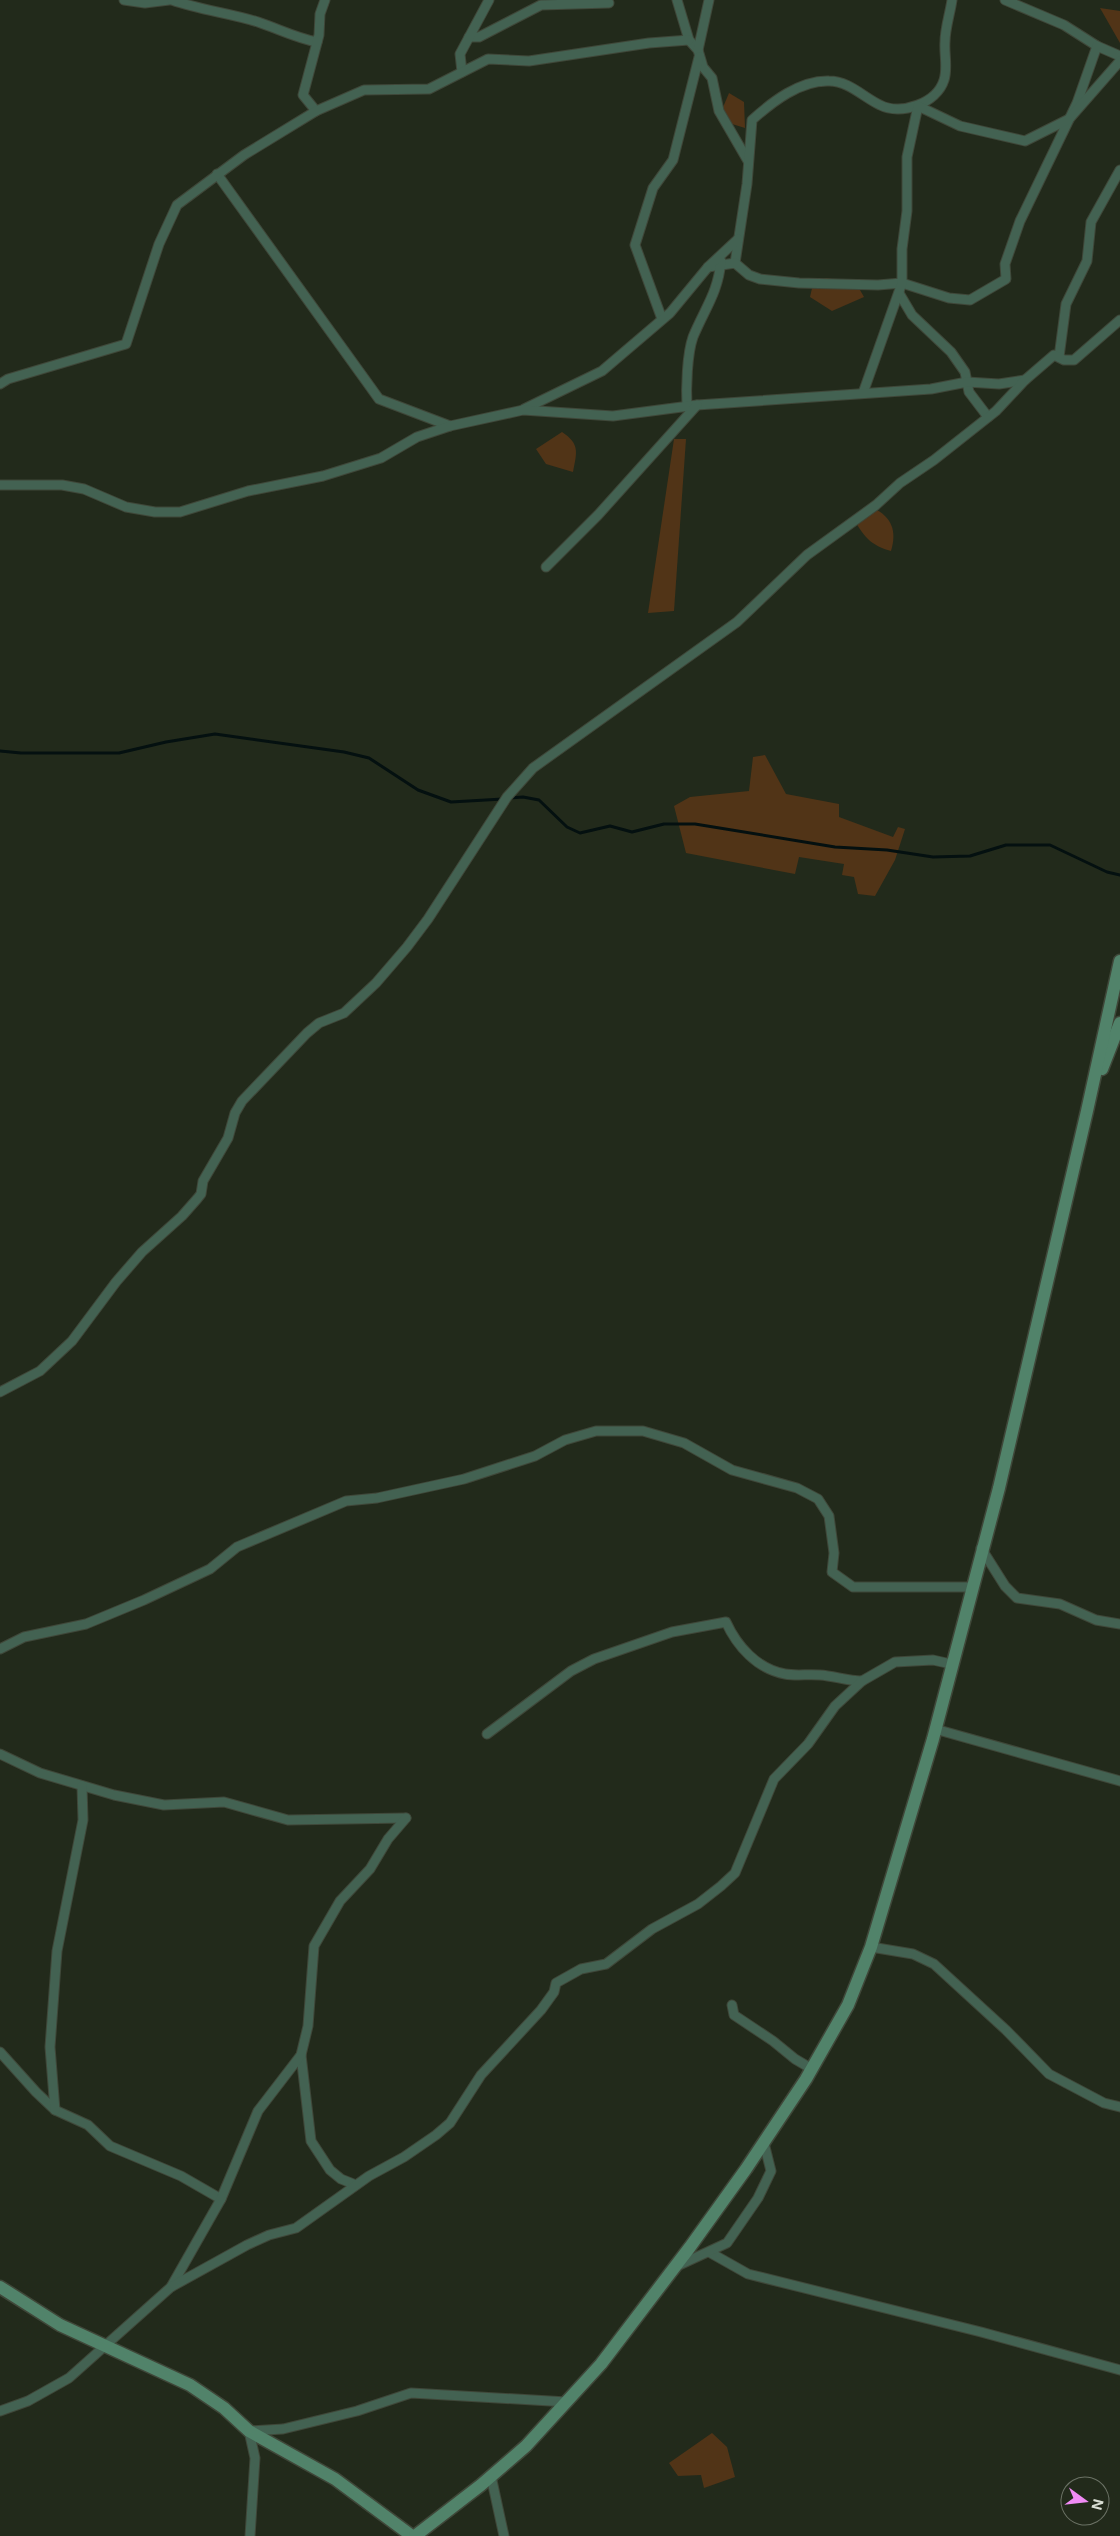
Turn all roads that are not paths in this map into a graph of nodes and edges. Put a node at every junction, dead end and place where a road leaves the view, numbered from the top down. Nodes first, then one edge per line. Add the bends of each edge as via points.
1 (124, 0) edge
2 (170, 0) edge
3 (325, 0) edge
4 (489, 0) edge
5 (677, 0) edge
6 (709, 0) edge
7 (952, 0) edge
8 (1005, 0) edge
9 (609, 3) dead end
10 (469, 37) junction
11 (689, 40) junction
12 (317, 42) junction
13 (1097, 46) junction
14 (698, 53) junction
15 (1120, 56) edge
16 (1120, 61) edge
17 (462, 72) junction
18 (918, 106) junction
19 (316, 111) junction
20 (1069, 119) junction
21 (748, 161) junction
22 (1120, 170) edge
23 (217, 174) junction
24 (738, 238) junction
25 (722, 253) junction
26 (735, 263) junction
27 (721, 265) junction
28 (708, 267) junction
29 (902, 283) junction
30 (899, 293) junction
31 (662, 319) junction
32 (1120, 320) edge
33 (1059, 357) junction
34 (1025, 380) junction
35 (967, 382) junction
36 (0, 384) edge
37 (863, 394) junction
38 (697, 405) junction
39 (687, 406) junction
40 (523, 410) junction
41 (988, 417) junction
42 (450, 426) junction
43 (0, 485) edge
44 (546, 566) dead end
45 (1120, 961) edge
46 (1120, 1022) edge
47 (1090, 1099) junction
48 (0, 1392) edge
49 (982, 1548) junction
50 (971, 1587) junction
51 (1120, 1624) edge
52 (0, 1649) edge
53 (951, 1664) junction
54 (862, 1680) junction
55 (935, 1729) junction
56 (487, 1734) dead end
57 (0, 1754) edge
58 (1120, 1781) edge
59 (82, 1786) junction
60 (871, 1947) junction
61 (732, 2006) dead end
62 (0, 2052) edge
63 (301, 2055) junction
64 (812, 2069) junction
65 (1120, 2107) edge
66 (55, 2110) junction
67 (764, 2143) junction
68 (356, 2186) junction
69 (221, 2199) junction
70 (709, 2252) junction
71 (675, 2268) junction
72 (0, 2287) edge
73 (171, 2287) junction
74 (104, 2346) junction
75 (1120, 2370) edge
76 (567, 2402) junction
77 (0, 2411) edge
78 (249, 2431) junction
79 (491, 2476) junction
80 (250, 2536) edge
81 (414, 2536) edge
82 (504, 2536) edge

1 - 2 street via 145,3
2 - 12 street via 258,22 296,38
3 - 12 street
4 - 10 street
5 - 11 street
6 - 14 street
7 - 18 street via 944,43 944,80 940,89
8 - 13 street via 1064,25
9 - 10 street via 541,5 479,37
10 - 17 street via 460,54
11 - 14 street
11 - 17 street via 529,61 488,59
12 - 19 street via 303,95
13 - 15 street
13 - 20 street
14 - 21 street via 703,68 712,78 719,110
14 - 31 street via 673,160 653,188 635,245
16 - 20 street
17 - 19 street via 428,89 364,90
18 - 20 street via 960,126 1025,142
18 - 21 street via 886,107 844,84 830,80 816,82 785,95 752,120
18 - 29 street via 907,157
19 - 23 street
20 - 29 street via 1017,228 1005,264 1006,279 970,300 949,298
21 - 24 street via 748,184
22 - 33 street via 1091,222 1087,261 1066,304
23 - 36 street via 177,205 159,244 126,344
23 - 42 street via 379,399
24 - 25 street
24 - 26 street
25 - 27 street
25 - 28 street
26 - 27 street
26 - 29 street via 749,276 760,279 799,283
27 - 28 street
27 - 39 street via 718,284 693,339
28 - 31 street
29 - 30 street
30 - 35 street via 912,315 951,352 965,372
30 - 37 street
31 - 40 street via 602,371
32 - 33 street via 1074,360
33 - 34 street via 1054,355
34 - 35 street via 999,384
34 - 41 street
35 - 37 street via 931,389
35 - 41 street via 969,392
37 - 38 street
38 - 39 street
38 - 44 street via 598,515
39 - 40 street via 608,416
40 - 42 street
41 - 48 street via 807,555 737,622 533,768 507,797 428,919 395,962 344,1012 319,1023 307,1033 242,1101 234,1113 228,1138 203,1181 201,1194 142,1252 72,1341 40,1372
42 - 43 street via 417,437 381,458 323,476 248,491 180,512 126,507 84,489 62,485
45 - 47 street
46 - 47 street
47 - 49 street
49 - 50 street
49 - 51 street via 1005,1586 1018,1598 1060,1604 1096,1620
50 - 52 street via 852,1587 832,1572 834,1546 829,1516 818,1499 797,1488 732,1470 684,1443 643,1431 596,1431 464,1480 346,1501 236,1547 210,1569 144,1600 86,1624 24,1637
50 - 53 street
53 - 54 street via 933,1660 895,1662
53 - 55 street
54 - 56 street via 785,1674 765,1669 748,1655 726,1622 672,1632 594,1659 571,1671
54 - 68 street via 835,1706 808,1744 774,1779 735,1873 711,1895 652,1929 606,1964 581,1969 556,1983 554,1992 541,2010 481,2075 450,2123 404,2157
55 - 58 street
55 - 60 street
57 - 59 street via 40,1773
59 - 63 street via 164,1805 224,1802 288,1820 406,1818 388,1838 370,1870 340,1901 314,1946 308,2026
59 - 66 street via 83,1820 57,1951 50,2047
60 - 64 street via 848,2005
60 - 65 street via 913,1954 934,1964 1050,2074 1104,2103
61 - 64 street via 734,2015
62 - 66 street
63 - 68 street via 311,2141 330,2170
63 - 69 street via 258,2111
64 - 67 street
66 - 69 street via 88,2125 110,2146 181,2176
67 - 70 street via 771,2171 758,2198 727,2243
67 - 71 street
68 - 73 street via 296,2228 246,2245
69 - 73 street
70 - 71 street
70 - 75 street via 748,2274
71 - 76 street via 628,2331
72 - 74 street via 46,2318
73 - 74 street
74 - 77 street via 69,2378 28,2401
74 - 78 street via 190,2385 224,2408
76 - 78 street via 411,2393 357,2411 283,2429
76 - 79 street via 526,2446
78 - 80 street via 255,2458
78 - 81 street via 335,2479
79 - 81 street
79 - 82 street

